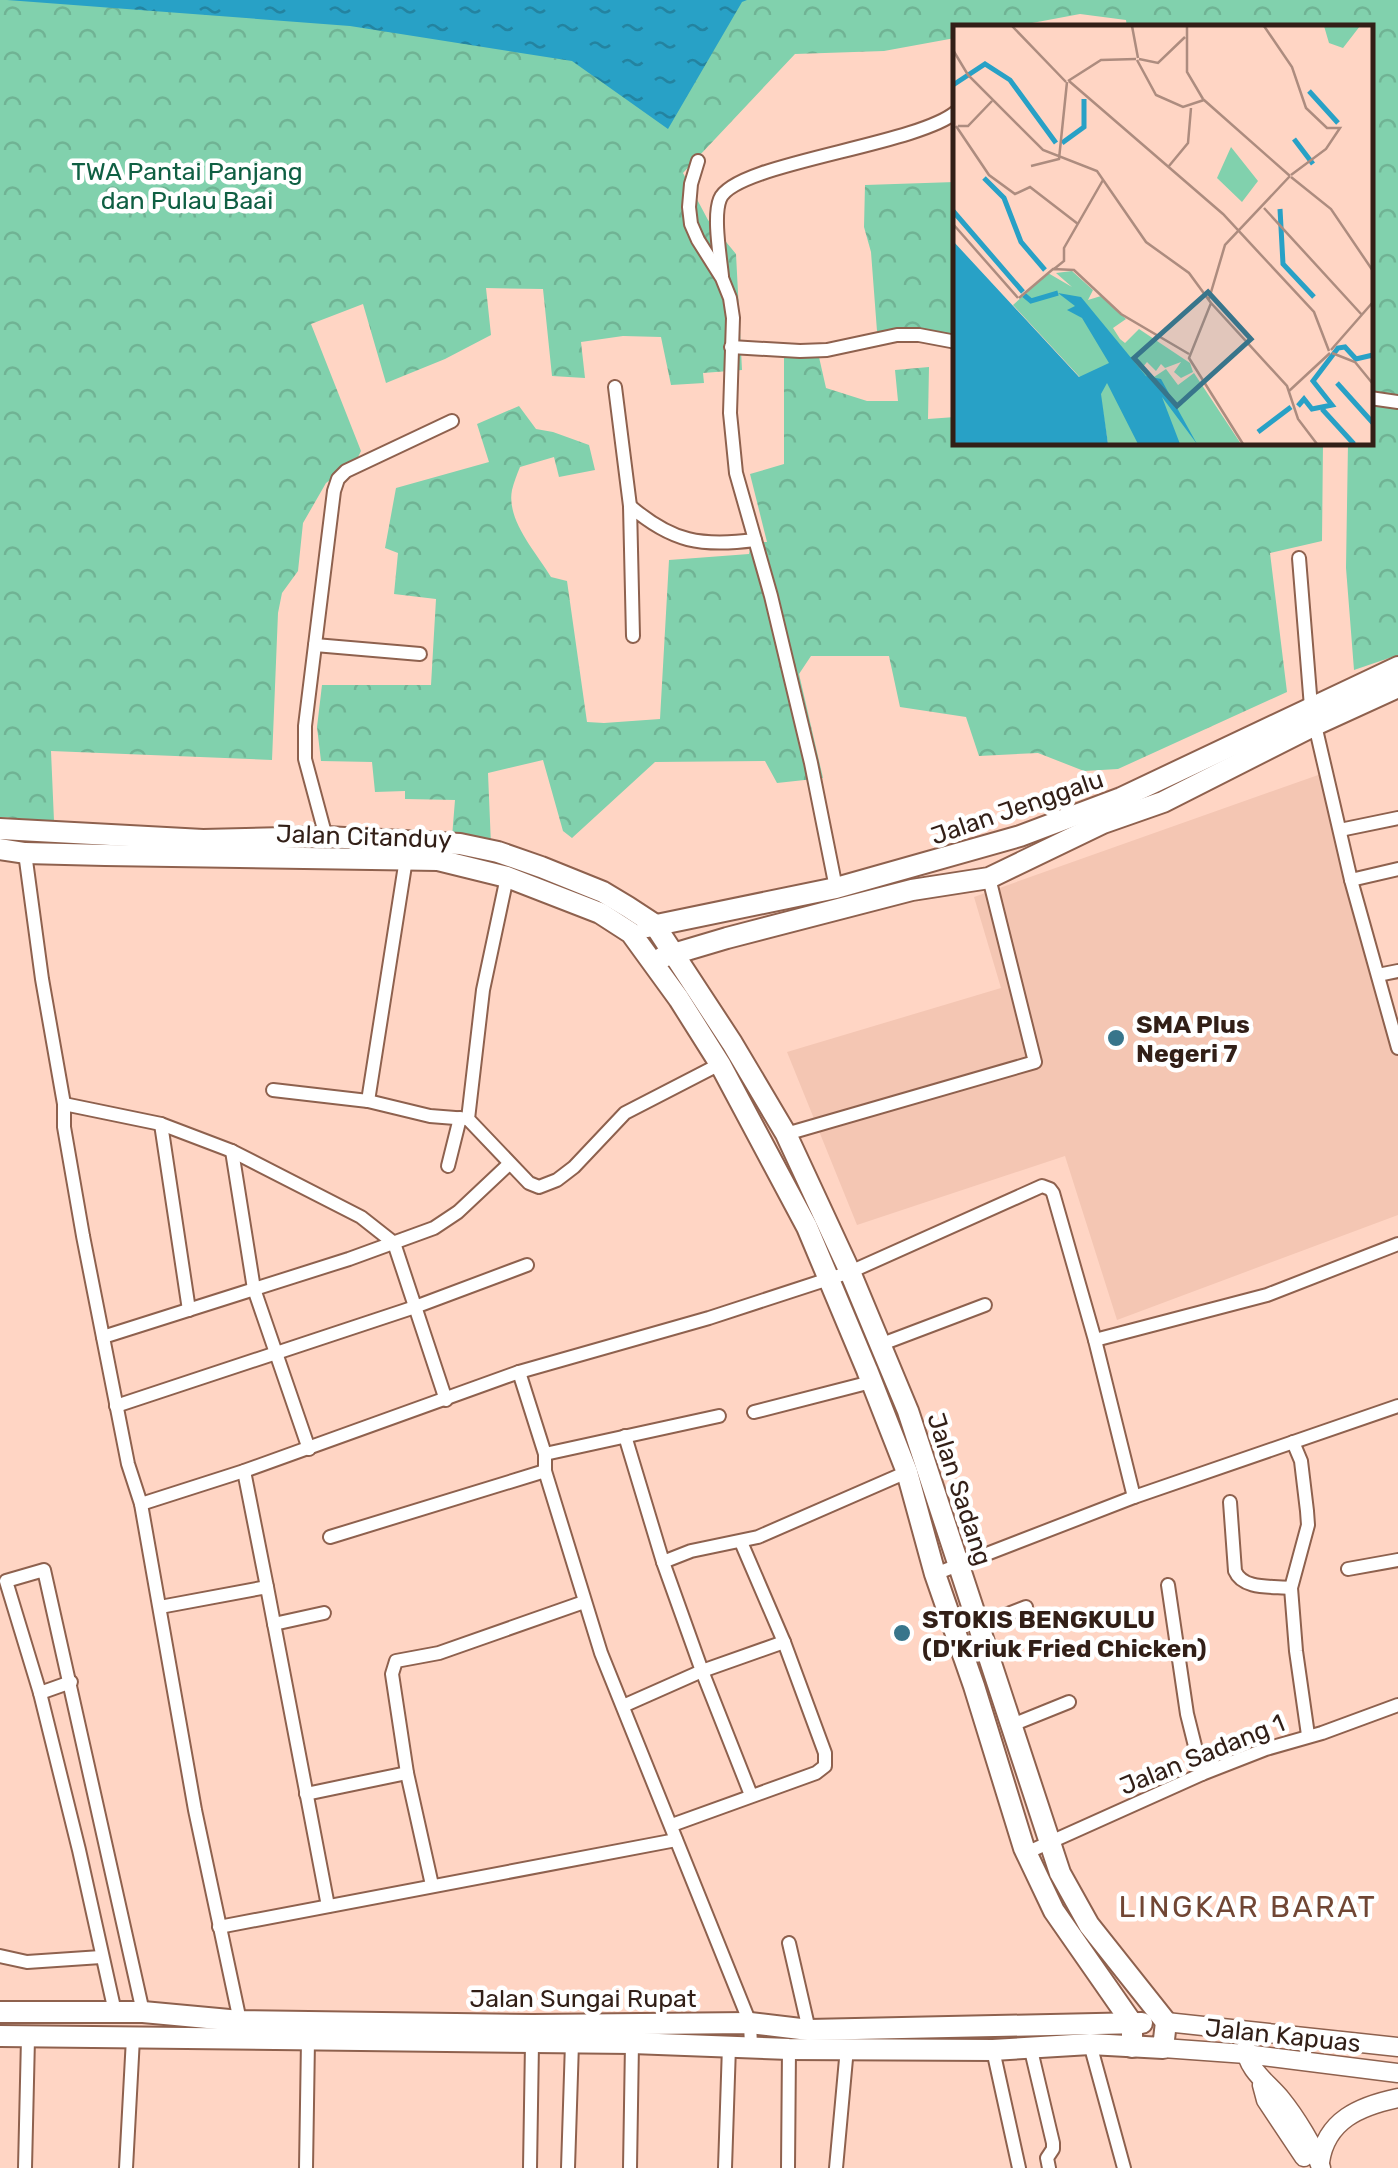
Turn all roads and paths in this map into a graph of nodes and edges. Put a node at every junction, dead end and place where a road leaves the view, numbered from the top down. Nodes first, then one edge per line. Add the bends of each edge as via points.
1 (953, 114) edge
2 (698, 161) dead end
3 (722, 278) junction
4 (953, 341) edge
5 (731, 348) junction
6 (615, 387) dead end
7 (1373, 398) edge
8 (1398, 402) edge
9 (452, 421) dead end
10 (630, 506) junction
11 (754, 540) junction
12 (1299, 558) dead end
13 (633, 636) dead end
14 (316, 645) junction
15 (420, 654) dead end
16 (1398, 667) edge
17 (1398, 686) edge
18 (1313, 716) junction
19 (1398, 818) edge
20 (0, 829) edge
21 (1340, 830) junction
22 (326, 837) junction
23 (0, 849) edge
24 (25, 853) junction
25 (406, 859) junction
26 (1398, 869) edge
27 (507, 877) junction
28 (990, 878) junction
29 (1351, 880) junction
30 (836, 888) junction
31 (654, 924) junction
32 (631, 933) junction
33 (673, 953) junction
34 (653, 961) junction
35 (1398, 971) edge
36 (1378, 975) junction
37 (1398, 1048) edge
38 (720, 1064) junction
39 (273, 1090) dead end
40 (368, 1101) junction
41 (64, 1104) junction
42 (464, 1118) junction
43 (161, 1124) junction
44 (786, 1134) junction
45 (232, 1152) junction
46 (509, 1164) junction
47 (448, 1166) dead end
48 (394, 1243) junction
49 (1398, 1244) edge
50 (527, 1265) dead end
51 (850, 1272) junction
52 (829, 1279) junction
53 (254, 1289) junction
54 (985, 1304) dead end
55 (416, 1307) junction
56 (188, 1310) junction
57 (103, 1336) junction
58 (1095, 1340) junction
59 (882, 1344) junction
60 (275, 1354) junction
61 (519, 1372) junction
62 (871, 1382) junction
63 (446, 1400) junction
64 (116, 1406) junction
65 (1398, 1406) edge
66 (754, 1412) dead end
67 (719, 1416) dead end
68 (625, 1436) junction
69 (1293, 1442) junction
70 (308, 1449) junction
71 (545, 1454) junction
72 (244, 1471) junction
73 (545, 1472) junction
74 (907, 1472) junction
75 (1134, 1497) junction
76 (1230, 1502) dead end
77 (140, 1504) junction
78 (330, 1537) dead end
79 (741, 1542) junction
80 (1398, 1560) edge
81 (663, 1562) junction
82 (959, 1566) junction
83 (1348, 1568) dead end
84 (935, 1574) junction
85 (1168, 1585) dead end
86 (267, 1587) junction
87 (1291, 1588) junction
88 (584, 1602) junction
89 (160, 1607) junction
90 (1026, 1607) dead end
91 (324, 1613) dead end
92 (274, 1624) junction
93 (977, 1626) junction
94 (784, 1642) junction
95 (702, 1671) junction
96 (71, 1682) junction
97 (40, 1693) junction
98 (1069, 1702) dead end
99 (1398, 1705) edge
100 (623, 1706) junction
101 (1012, 1725) junction
102 (1308, 1735) junction
103 (408, 1774) junction
104 (1202, 1774) junction
105 (306, 1794) junction
106 (751, 1795) junction
107 (672, 1825) junction
108 (676, 1840) junction
109 (1050, 1844) junction
110 (1026, 1853) junction
111 (432, 1885) junction
112 (328, 1906) junction
113 (219, 1927) junction
114 (790, 1943) dead end
115 (0, 1956) edge
116 (101, 1957) junction
117 (0, 2012) edge
118 (115, 2012) junction
119 (143, 2012) junction
120 (240, 2021) junction
121 (1166, 2022) junction
122 (750, 2023) junction
123 (1132, 2023) junction
124 (809, 2030) junction
125 (393, 2032) junction
126 (1246, 2032) junction
127 (0, 2036) edge
128 (28, 2038) junction
129 (132, 2038) junction
130 (308, 2040) junction
131 (572, 2042) junction
132 (532, 2043) junction
133 (632, 2043) junction
134 (1090, 2044) junction
135 (729, 2046) junction
136 (751, 2046) junction
137 (1030, 2046) junction
138 (1132, 2047) junction
139 (1398, 2047) edge
140 (846, 2048) junction
141 (1163, 2048) junction
142 (789, 2049) junction
143 (993, 2050) junction
144 (1246, 2054) junction
145 (1398, 2073) edge
146 (1398, 2098) edge
147 (1318, 2166) edge
148 (25, 2168) edge
149 (126, 2168) edge
150 (306, 2168) edge
151 (530, 2168) edge
152 (568, 2168) edge
153 (630, 2168) edge
154 (725, 2168) edge
155 (788, 2168) edge
156 (836, 2168) edge
157 (1019, 2168) edge
158 (1049, 2168) edge
159 (1124, 2168) edge

1 - 3 street via 731,185 719,200
2 - 3 street via 691,224
3 - 5 street via 733,318
4 - 5 street via 918,335 800,352
5 - 11 street via 736,473
6 - 10 street
7 - 8 street
9 - 14 street via 338,479
10 - 11 street via 670,534 699,542
10 - 13 street
11 - 30 street
12 - 18 street
14 - 15 street
14 - 22 street via 305,759
16 - 18 main road, Jalan Jenggalu
17 - 18 main road, Jalan Jenggalu
18 - 21 street
18 - 28 main road, Jalan Jenggalu via 1163,802
18 - 30 main road, Jalan Jenggalu via 1020,836
19 - 21 street
20 - 22 main road, Jalan Citanduy via 204,840
21 - 29 street
22 - 31 main road, Jalan Citanduy via 498,852 603,892
23 - 24 main road, Jalan Citanduy
24 - 25 main road, Jalan Citanduy
24 - 41 street
25 - 27 main road, Jalan Citanduy
25 - 40 street
26 - 29 street
27 - 32 main road, Jalan Citanduy via 600,913
27 - 42 street
28 - 33 main road, Jalan Jenggalu via 912,890
28 - 44 street via 1035,1062
29 - 36 street
30 - 31 main road, Jalan Jenggalu
31 - 32 main road, Jalan Jenggalu
31 - 33 main road, Jalan Citanduy
32 - 34 main road, Jalan Citanduy
33 - 34 main road, Jalan Jenggalu
33 - 44 main road, Jalan Sadang
34 - 38 main road, Jalan Citanduy
35 - 36 street
36 - 37 street
38 - 46 street via 625,1113 548,1185 528,1183
38 - 52 main road, Jalan Citanduy
39 - 40 street
40 - 42 street
41 - 43 street
41 - 57 street
42 - 46 street
42 - 47 street
43 - 45 street
43 - 56 street
44 - 51 main road, Jalan Sadang
45 - 48 street via 362,1217
45 - 53 street
46 - 48 street via 458,1212
48 - 53 street
48 - 55 street
49 - 58 street via 1267,1295
50 - 55 street
51 - 52 street
51 - 58 street via 1046,1187
51 - 59 main road, Jalan Sadang
52 - 61 street
52 - 62 main road, Jalan Citanduy
53 - 56 street
53 - 60 street
54 - 59 street
55 - 60 street
55 - 63 street
56 - 57 street
57 - 64 street
58 - 75 street
59 - 82 main road, Jalan Sadang
60 - 64 street
60 - 70 street
61 - 63 street
61 - 71 street
62 - 66 street
62 - 74 main road, Jalan Citanduy
63 - 70 street
64 - 77 street
65 - 69 street
67 - 68 street
68 - 71 street
68 - 81 street
69 - 75 street
69 - 87 street via 1308,1524
70 - 72 street
71 - 73 street
72 - 77 street
72 - 86 street
73 - 78 street
73 - 88 street
74 - 79 street
74 - 84 main road, Jalan Citanduy
75 - 82 street
76 - 87 street via 1238,1580
77 - 89 street
79 - 81 street
79 - 94 street
80 - 83 street
81 - 95 street
82 - 84 street
82 - 93 main road, Jalan Sadang
84 - 110 main road, Jalan Citanduy
85 - 104 street
86 - 89 street
86 - 92 street
87 - 102 street
88 - 100 street
88 - 103 street via 439,1653 396,1661 392,1674
89 - 113 street
90 - 93 street
91 - 92 street
92 - 105 street
93 - 101 main road, Jalan Sadang
94 - 95 street
94 - 106 street via 825,1766
95 - 100 street
95 - 106 street
96 - 97 street
96 - 97 street via 44,1570 6,1581
96 - 119 street
97 - 116 street
98 - 101 street
99 - 102 street, Jalan Sadang 1
100 - 107 street
101 - 109 main road, Jalan Sadang
102 - 104 street, Jalan Sadang 1
103 - 105 street
103 - 111 street
104 - 109 street, Jalan Sadang 1
105 - 112 street
106 - 107 street
107 - 108 street
108 - 111 street
108 - 122 street
109 - 110 street, Jalan Sadang 1
109 - 121 main road, Jalan Sadang via 1089,1925
110 - 123 main road, Jalan Citanduy via 1054,1911
111 - 112 street
112 - 113 street
113 - 120 street
114 - 124 street
115 - 116 street via 27,1962
116 - 118 street
117 - 118 main road, Jalan Sungai Rupat
118 - 119 main road, Jalan Sungai Rupat
119 - 120 main road, Jalan Sungai Rupat
120 - 125 main road, Jalan Sungai Rupat
121 - 123 main road, Jalan Sungai Rupat
121 - 126 street, Jalan Kapuas
121 - 141 main road
122 - 124 main road, Jalan Sungai Rupat
122 - 125 main road, Jalan Sungai Rupat
122 - 136 street
123 - 124 main road, Jalan Sungai Rupat
123 - 138 main road
125 - 130 main road, Jalan Sungai Rupat
125 - 132 main road, Jalan Sungai Rupat
126 - 139 street, Jalan Kapuas
126 - 144 street
127 - 128 main road, Jalan Sungai Rupat
128 - 129 main road, Jalan Sungai Rupat
128 - 148 street
129 - 130 main road, Jalan Sungai Rupat
129 - 149 street
130 - 150 street
131 - 132 main road, Jalan Sungai Rupat
131 - 133 main road, Jalan Sungai Rupat
131 - 152 street
132 - 151 street
133 - 135 main road, Jalan Sungai Rupat
133 - 153 street
134 - 137 main road, Jalan Sungai Rupat
134 - 138 main road, Jalan Sungai Rupat
134 - 159 street
135 - 136 main road, Jalan Sungai Rupat
135 - 154 street
136 - 142 main road, Jalan Sungai Rupat
137 - 143 main road, Jalan Sungai Rupat
137 - 158 street via 1053,2143
138 - 141 main road, Jalan Sungai Rupat
140 - 142 main road, Jalan Sungai Rupat
140 - 143 main road, Jalan Sungai Rupat
140 - 156 street
141 - 144 street, Jalan Kapuas
142 - 155 street
143 - 157 street
144 - 145 street, Jalan Kapuas
144 - 147 street via 1282,2100
146 - 147 street via 1339,2122

